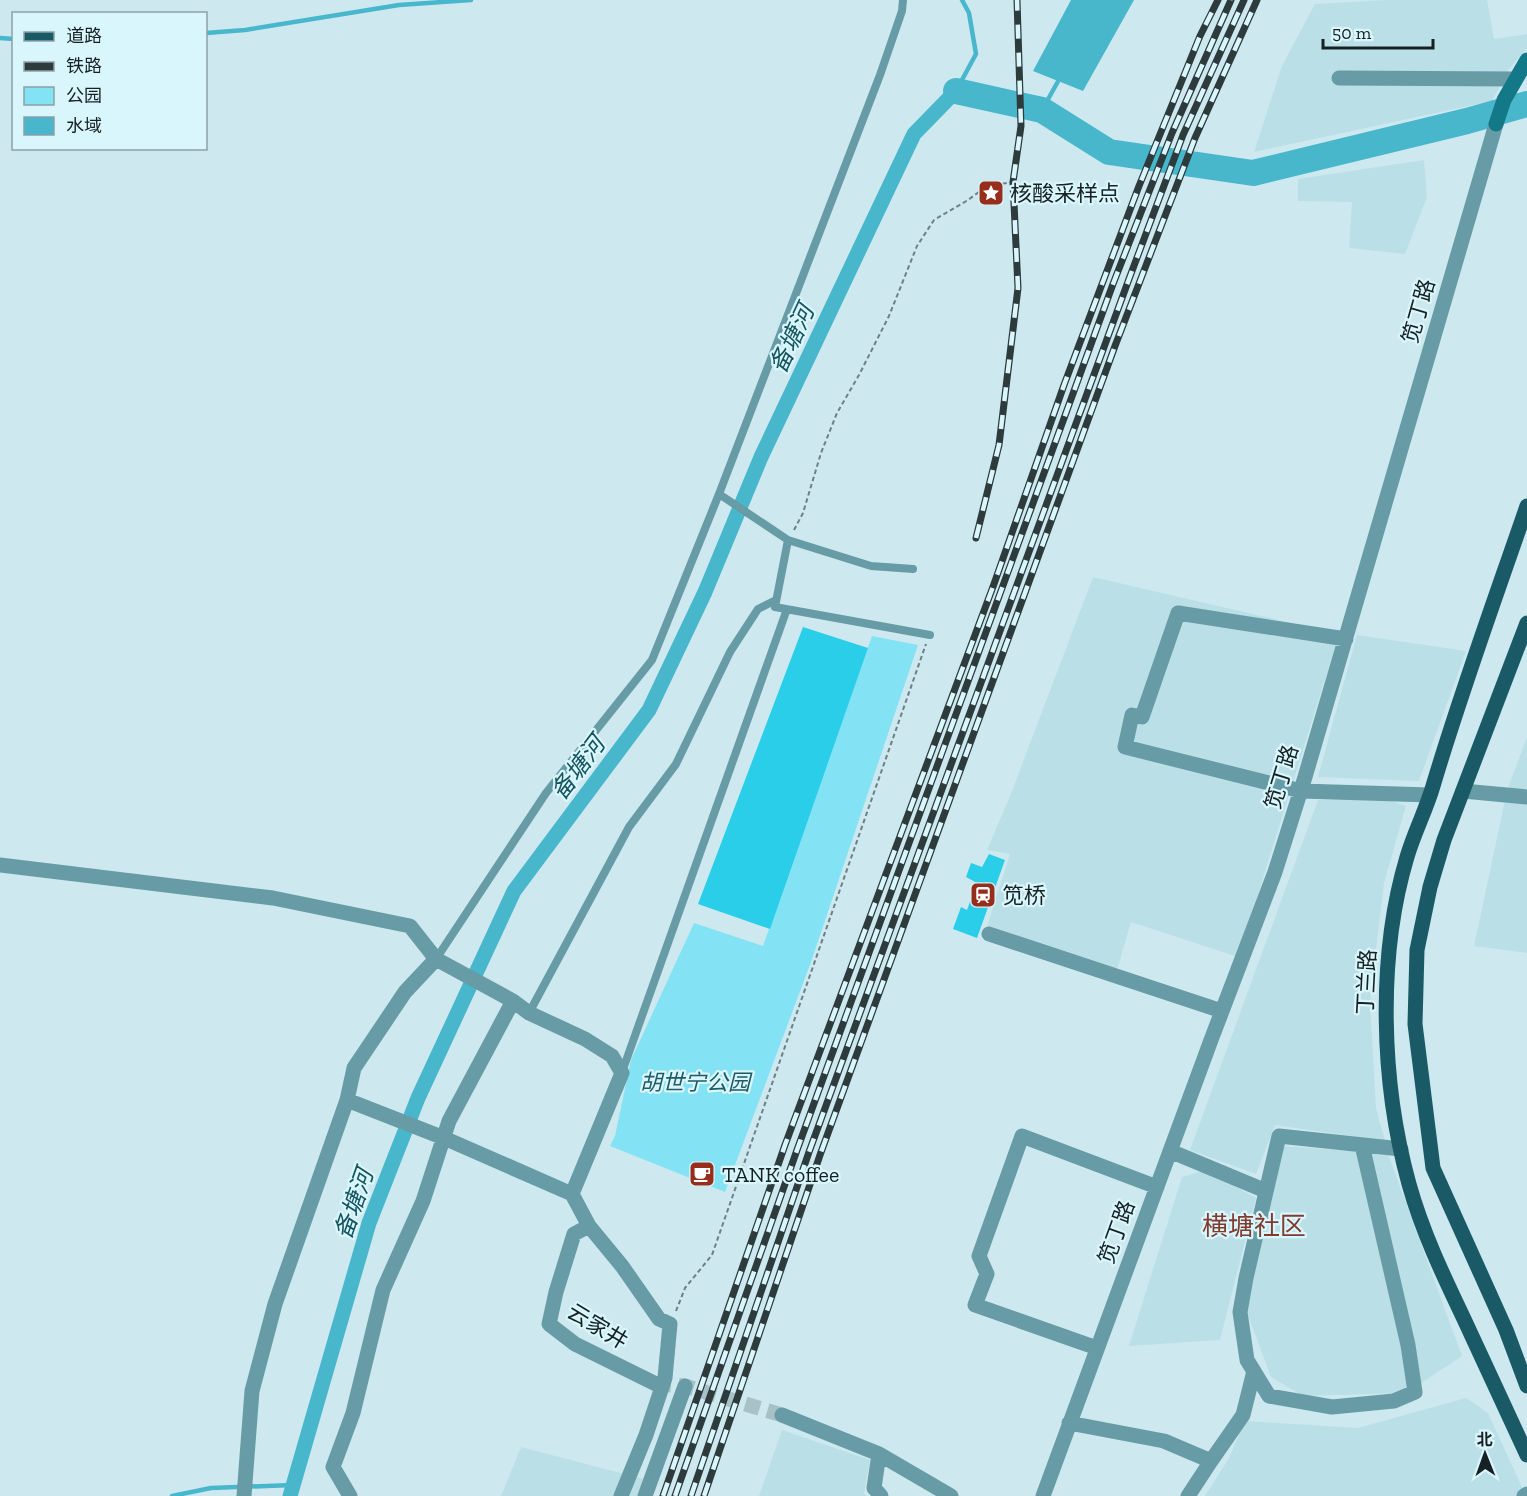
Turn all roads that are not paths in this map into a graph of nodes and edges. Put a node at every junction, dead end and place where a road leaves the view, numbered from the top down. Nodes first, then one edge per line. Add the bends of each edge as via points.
1 (903, 0) edge
2 (1527, 60) edge
3 (1339, 78) dead end
4 (1515, 79) junction
5 (719, 494) junction
6 (1527, 506) edge
7 (788, 540) junction
8 (913, 569) dead end
9 (776, 600) junction
10 (787, 609) junction
11 (1527, 623) edge
12 (930, 635) road end
13 (1346, 639) junction
14 (1301, 791) junction
15 (1463, 791) junction
16 (1430, 795) junction
17 (1527, 797) edge
18 (0, 864) edge
19 (989, 934) dead end
20 (439, 960) junction
21 (513, 1001) junction
22 (1222, 1011) junction
23 (529, 1013) junction
24 (622, 1073) junction
25 (347, 1100) junction
26 (444, 1138) junction
27 (1362, 1145) junction
28 (1401, 1149) junction
29 (1170, 1151) junction
30 (1157, 1187) junction
31 (1266, 1191) junction
32 (572, 1194) junction
33 (589, 1227) junction
34 (1097, 1348) junction
35 (1254, 1371) junction
36 (656, 1384) tunnel mouth
37 (685, 1386) dead end
38 (1527, 1386) edge
39 (782, 1415) tunnel mouth
40 (1069, 1423) junction
41 (879, 1454) junction
42 (1527, 1455) edge
43 (1211, 1461) junction
44 (244, 1496) edge
45 (350, 1496) edge
46 (621, 1496) edge
47 (645, 1496) edge
48 (881, 1496) edge
49 (951, 1496) edge
50 (1043, 1496) edge
51 (1188, 1496) edge

1 - 5 lane via 880,75
2 - 4 street, 笕丁路
3 - 4 street
4 - 13 street, 笕丁路 via 1496,124
5 - 7 lane
5 - 20 lane via 652,660 546,793
6 - 16 main road, 丁兰路
7 - 8 lane via 872,566
7 - 9 lane
9 - 10 lane via 775,607
9 - 23 lane via 758,609 730,652 676,764 629,827
10 - 12 lane
10 - 24 lane
11 - 15 main road
13 - 14 street, 笕丁路
13 - 14 street via 1178,613 1142,717 1132,715 1125,747
14 - 16 street
14 - 22 street, 笕丁路
15 - 17 street
15 - 38 main road via 1430,886 1417,950 1415,1024 1433,1168
16 - 28 main road, 丁兰路 via 1407,857 1389,952 1385,1012
18 - 20 street via 273,898 410,926
19 - 22 street
20 - 21 street
20 - 25 street via 405,992 354,1068
21 - 23 street
21 - 26 street via 449,1121
22 - 29 street, 笕丁路
23 - 24 street via 612,1056
24 - 32 street
25 - 26 street
25 - 44 street via 275,1304 252,1391
26 - 32 street
26 - 45 street via 423,1201 384,1290 353,1413 333,1467
27 - 28 street
27 - 31 street via 1279,1136
27 - 35 street via 1408,1345 1415,1392 1394,1401 1332,1407 1269,1396
28 - 42 main road, 丁兰路 via 1409,1185 1436,1260
29 - 30 street, 笕丁路
29 - 31 street
30 - 34 street, 笕丁路
30 - 34 street via 1022,1136 979,1256 987,1274 975,1305
31 - 35 street via 1240,1312 1247,1360
32 - 33 street
33 - 36 street, 云家井 via 574,1234 549,1324 574,1344
33 - 46 street via 659,1319 670,1324 665,1378
34 - 40 street, 笕丁路
35 - 43 street via 1243,1415
37 - 47 street
39 - 41 street
40 - 43 street via 1164,1441
40 - 50 street, 笕丁路
41 - 48 street via 874,1488
41 - 49 street
43 - 51 street

